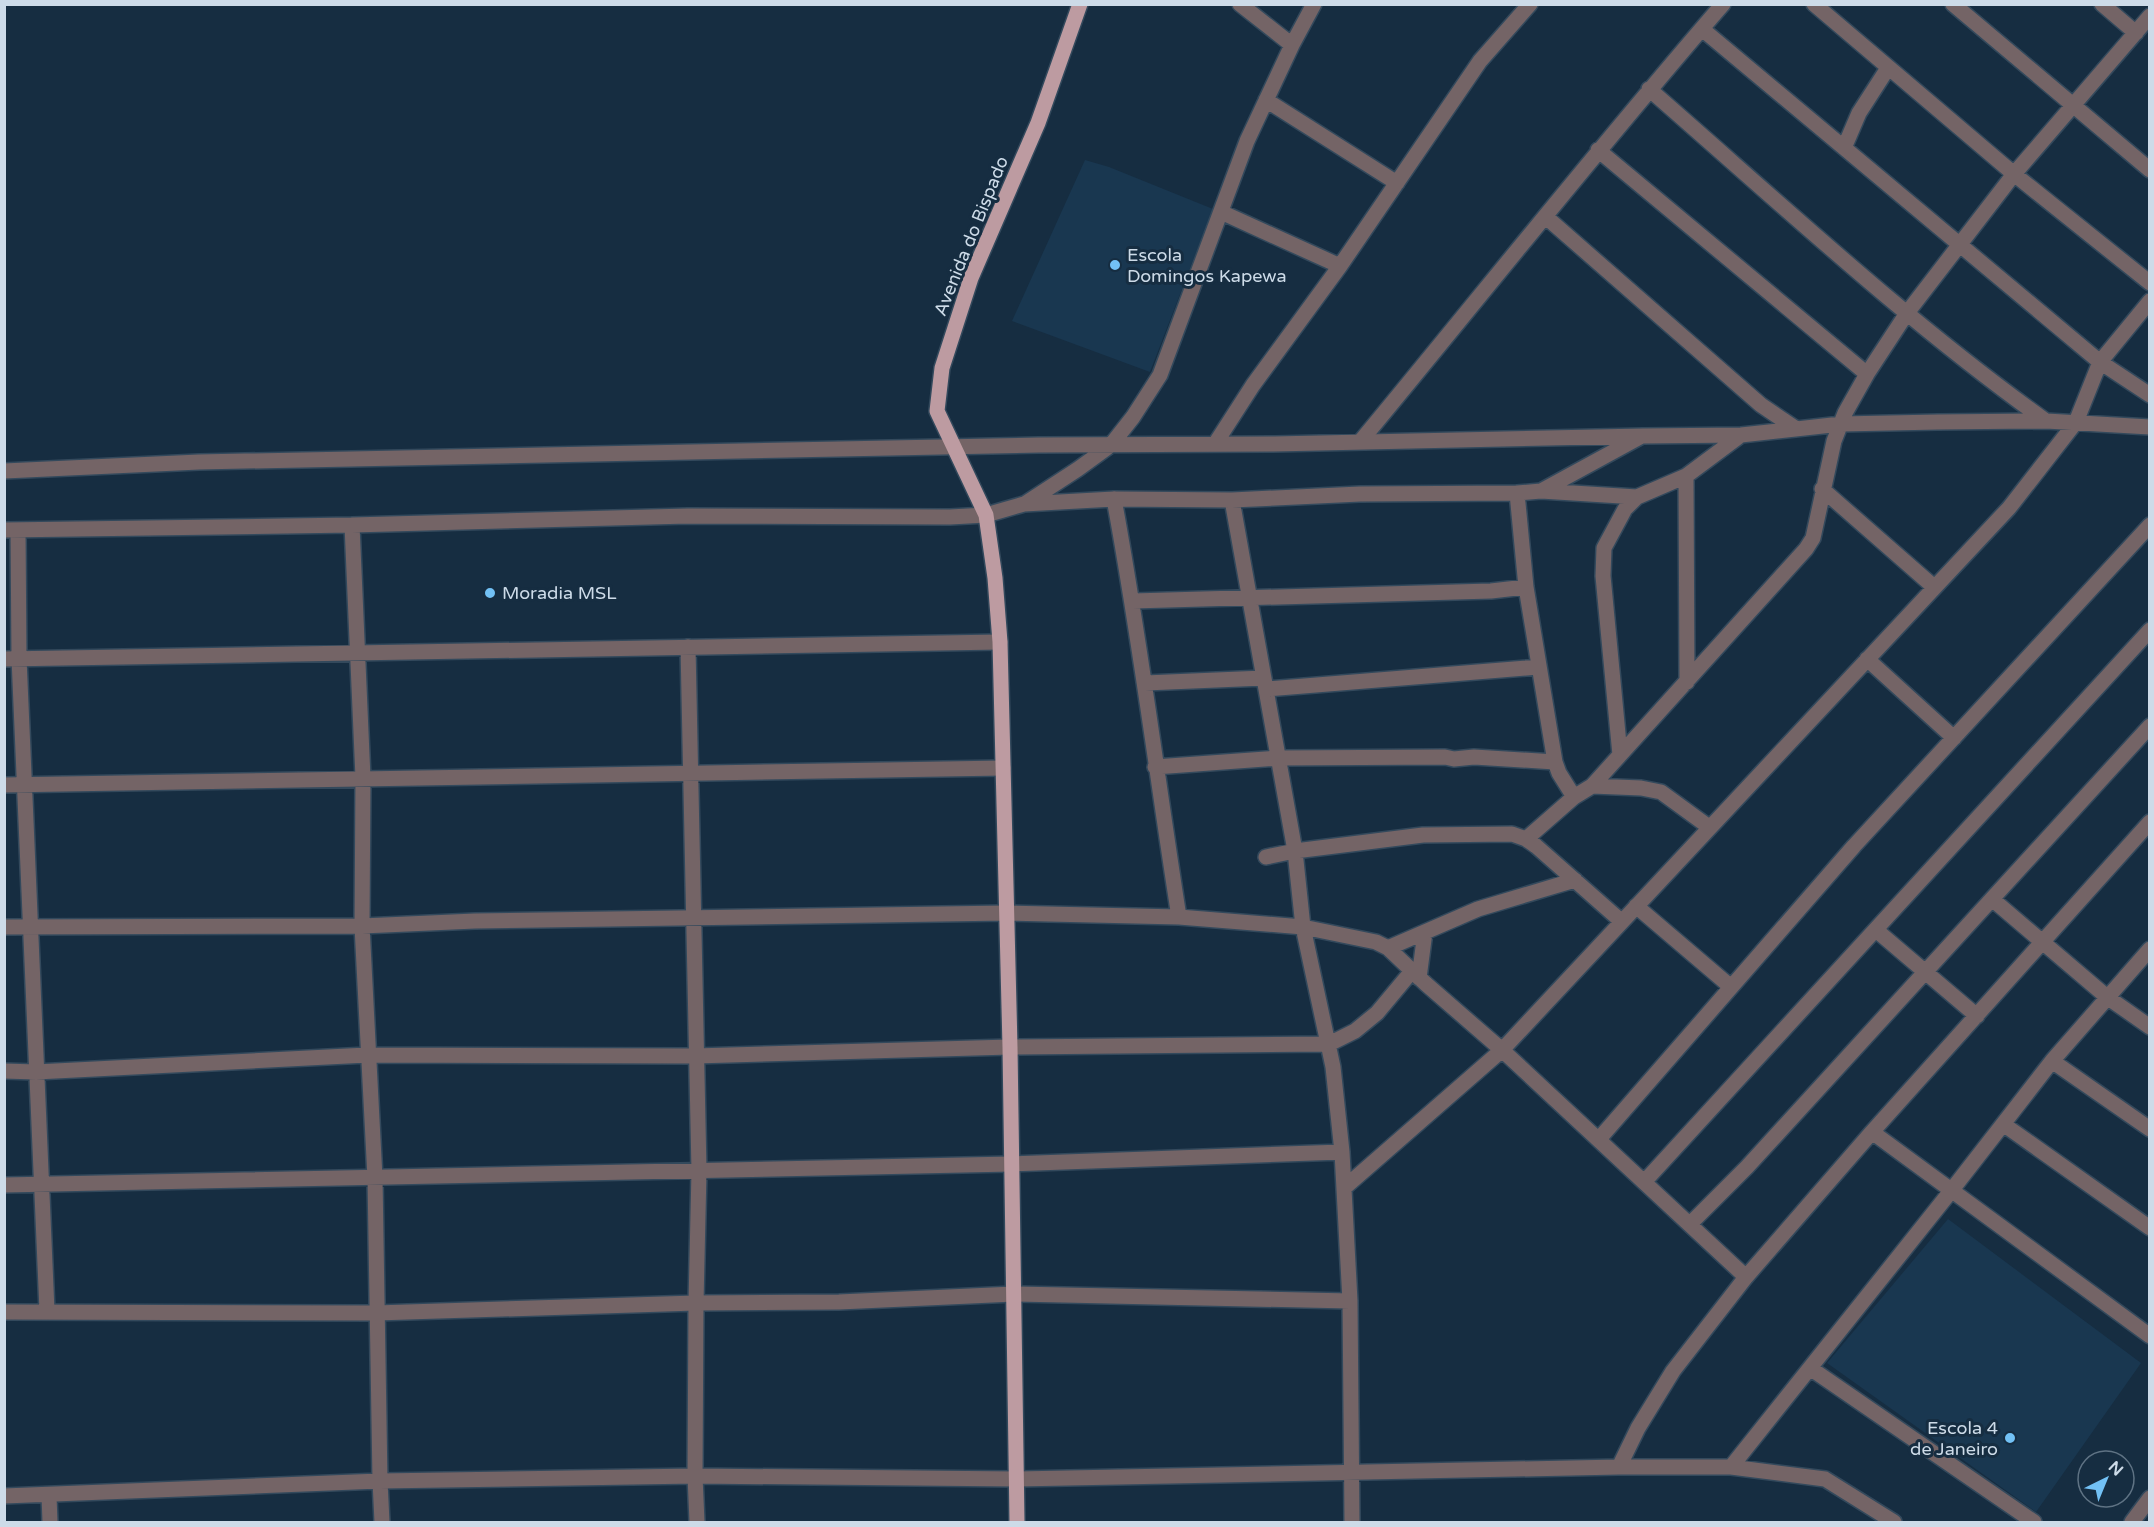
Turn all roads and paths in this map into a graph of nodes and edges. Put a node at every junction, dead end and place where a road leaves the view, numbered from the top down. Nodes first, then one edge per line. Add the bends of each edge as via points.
1 (1080, 4) edge
2 (1240, 4) edge
3 (1314, 4) edge
4 (1530, 4) edge
5 (1723, 4) edge
6 (1814, 4) edge
7 (1953, 4) edge
8 (2102, 4) edge
9 (2150, 16) edge
10 (1702, 29) junction
11 (2136, 33) junction
12 (1292, 45) junction
13 (1888, 68) junction
14 (1649, 89) junction
15 (1266, 100) junction
16 (2074, 105) junction
17 (1844, 148) junction
18 (1598, 150) junction
19 (2149, 169) edge
20 (2014, 174) junction
21 (1397, 183) junction
22 (1221, 212) junction
23 (1546, 217) junction
24 (1959, 244) junction
25 (1340, 266) junction
26 (2150, 283) edge
27 (2150, 301) edge
28 (1907, 313) junction
29 (2100, 362) junction
30 (1867, 374) junction
31 (2150, 395) edge
32 (2046, 421) junction
33 (2076, 422) junction
34 (1840, 424) junction
35 (2150, 427) edge
36 (1795, 428) junction
37 (1741, 435) junction
38 (1643, 436) junction
39 (1360, 442) junction
40 (1215, 444) junction
41 (1111, 445) junction
42 (953, 447) junction
43 (4, 471) edge
44 (1686, 476) junction
45 (1822, 489) junction
46 (1541, 491) junction
47 (1517, 493) junction
48 (1637, 496) junction
49 (1114, 499) junction
50 (1232, 500) junction
51 (1024, 504) junction
52 (986, 515) junction
53 (352, 525) junction
54 (2150, 525) edge
55 (11, 530) edge
56 (1526, 587) junction
57 (1934, 588) junction
58 (1250, 598) junction
59 (1133, 601) junction
60 (2150, 630) edge
61 (1000, 642) junction
62 (688, 647) junction
63 (357, 654) junction
64 (12, 658) edge
65 (1867, 659) junction
66 (1538, 666) junction
67 (1687, 682) junction
68 (1145, 683) junction
69 (1265, 684) junction
70 (2150, 726) edge
71 (1954, 738) junction
72 (1620, 755) junction
73 (1279, 758) junction
74 (1555, 762) junction
75 (1155, 767) junction
76 (1003, 768) junction
77 (691, 774) junction
78 (363, 778) junction
79 (24, 785) junction
80 (4, 786) edge
81 (1592, 786) junction
82 (1574, 797) junction
83 (2150, 822) edge
84 (1709, 827) junction
85 (1526, 839) junction
86 (1295, 850) junction
87 (1266, 857) dead end
88 (1575, 880) junction
89 (1992, 899) junction
90 (1636, 906) junction
91 (1006, 913) junction
92 (695, 917) junction
93 (1179, 918) junction
94 (1621, 921) junction
95 (362, 926) junction
96 (4, 927) edge
97 (30, 927) junction
98 (1303, 927) junction
99 (1876, 930) junction
100 (1425, 932) junction
101 (2043, 942) junction
102 (1388, 948) junction
103 (2150, 949) edge
104 (1925, 973) junction
105 (1416, 975) junction
106 (1731, 987) junction
107 (2107, 997) junction
108 (1977, 1016) junction
109 (2150, 1027) edge
110 (1329, 1044) junction
111 (1010, 1047) junction
112 (1502, 1050) junction
113 (368, 1055) junction
114 (695, 1056) junction
115 (2052, 1061) junction
116 (4, 1071) edge
117 (36, 1072) junction
118 (2003, 1124) junction
119 (2150, 1130) edge
120 (1872, 1132) junction
121 (1599, 1138) junction
122 (1342, 1152) junction
123 (1011, 1164) junction
124 (699, 1171) junction
125 (375, 1178) junction
126 (1645, 1181) junction
127 (4, 1185) edge
128 (40, 1185) junction
129 (1344, 1188) junction
130 (1951, 1191) junction
131 (1690, 1224) junction
132 (2150, 1228) edge
133 (1746, 1277) junction
134 (1014, 1294) junction
135 (1350, 1301) junction
136 (696, 1303) junction
137 (47, 1311) junction
138 (4, 1312) edge
139 (376, 1313) junction
140 (2150, 1336) edge
141 (1810, 1368) junction
142 (1619, 1467) junction
143 (1731, 1467) junction
144 (1351, 1474) junction
145 (695, 1476) junction
146 (1017, 1479) junction
147 (380, 1481) junction
148 (4, 1496) edge
149 (49, 1496) junction
150 (2150, 1498) edge
151 (50, 1522) edge
152 (382, 1522) edge
153 (697, 1522) edge
154 (1017, 1522) edge
155 (1352, 1522) edge
156 (1894, 1522) edge
157 (2034, 1522) edge
158 (2132, 1522) edge

1 - 42 main road, Avenida do Bispado via 1038,123 971,278 942,368 937,411
2 - 12 street
3 - 12 street
4 - 21 street via 1480,61
5 - 10 street
6 - 13 street
7 - 16 street
8 - 11 street
9 - 11 street
10 - 14 street
10 - 17 street
11 - 16 street
12 - 15 street
13 - 17 street via 1859,113
13 - 20 street
14 - 18 street
14 - 28 street
15 - 21 street
15 - 22 street
16 - 19 street
16 - 20 street
17 - 24 street
18 - 23 street
18 - 30 street
20 - 24 street
20 - 26 street
21 - 25 street
22 - 25 street
22 - 41 street via 1160,375
23 - 36 street via 1761,405
23 - 39 street
24 - 28 street
24 - 29 street
25 - 40 street via 1266,366
27 - 29 street
28 - 30 street
28 - 32 street
29 - 31 street
29 - 33 street
30 - 34 street
32 - 33 street
32 - 34 street
33 - 35 street
33 - 57 street via 2009,508
34 - 36 street
34 - 45 street
36 - 37 street
37 - 38 street
37 - 44 street
38 - 39 street
38 - 46 street
39 - 40 street
40 - 41 street
41 - 42 street
41 - 51 street
42 - 43 street via 200,462
42 - 52 main road, Avenida do Bispado
44 - 48 street
44 - 67 street
45 - 57 street
45 - 67 street via 1813,538 1806,549
46 - 47 street
46 - 48 street
47 - 50 street
47 - 56 street
48 - 72 street via 1625,509 1604,548 1603,576
49 - 50 street
49 - 51 street
49 - 59 street
50 - 58 street
51 - 52 street
52 - 53 street via 688,516
52 - 61 main road, Avenida do Bispado via 996,578
53 - 55 street
53 - 63 street
54 - 71 street
55 - 64 street
56 - 58 street
56 - 66 street
57 - 65 street
58 - 59 street
58 - 69 street
59 - 68 street
60 - 99 street
61 - 62 street
61 - 76 main road, Avenida do Bispado
62 - 63 street
62 - 77 street
63 - 64 street
63 - 78 street
64 - 79 street
65 - 71 street
65 - 84 street
66 - 69 street
66 - 74 street
67 - 72 street
68 - 69 street
68 - 75 street
69 - 73 street
70 - 89 street
71 - 106 street
72 - 81 street
73 - 74 street via 1445,757
73 - 75 street
73 - 86 street
74 - 82 street
75 - 93 street
76 - 77 street
76 - 91 main road, Avenida do Bispado
77 - 78 street
77 - 92 street
78 - 79 street
78 - 95 street
79 - 80 street
79 - 97 street
81 - 82 street
81 - 84 street via 1661,792
82 - 85 street
83 - 101 street
84 - 90 street
85 - 86 street via 1490,833 1423,835
85 - 88 street
86 - 87 street
86 - 98 street
88 - 94 street
88 - 100 street via 1478,909
89 - 101 street
89 - 104 street
90 - 94 street
90 - 106 street
91 - 92 street
91 - 93 street
91 - 111 main road, Avenida do Bispado
92 - 95 street
92 - 114 street
93 - 98 street
94 - 112 street
95 - 97 street
95 - 113 street
96 - 97 street
97 - 117 street
98 - 102 street
98 - 110 street
99 - 104 street
99 - 126 street
100 - 102 street
100 - 105 street
101 - 107 street
101 - 108 street
102 - 105 street
103 - 107 street
104 - 108 street
104 - 131 street
105 - 110 street via 1355,1031
105 - 112 street
106 - 121 street
107 - 109 street
107 - 115 street
108 - 120 street
110 - 111 street
110 - 122 street
111 - 114 street
111 - 123 main road, Avenida do Bispado
112 - 121 street
112 - 129 street
113 - 114 street
113 - 117 street
113 - 125 street
114 - 124 street
115 - 118 street
115 - 119 street
116 - 117 street
117 - 128 street
118 - 130 street
118 - 132 street
120 - 130 street
120 - 133 street
121 - 126 street
122 - 123 street
122 - 129 street
123 - 124 street
123 - 134 main road, Avenida do Bispado
124 - 125 street
124 - 136 street
125 - 128 street
125 - 139 street
126 - 131 street
127 - 128 street
128 - 137 street
129 - 135 street
130 - 140 street
130 - 141 street
131 - 133 street
133 - 142 street via 1673,1371
134 - 135 street
134 - 136 street via 839,1302
134 - 146 main road, Avenida do Bispado
135 - 144 street
136 - 139 street
136 - 145 street
137 - 138 street
137 - 139 street
139 - 147 street
141 - 143 street
141 - 157 street
142 - 143 street
142 - 144 street
143 - 156 street via 1825,1479
144 - 146 street
144 - 155 street
145 - 146 street
145 - 147 street
145 - 153 street
146 - 154 main road, Avenida do Bispado
147 - 149 street
147 - 152 street
148 - 149 street
149 - 151 street
150 - 158 street

